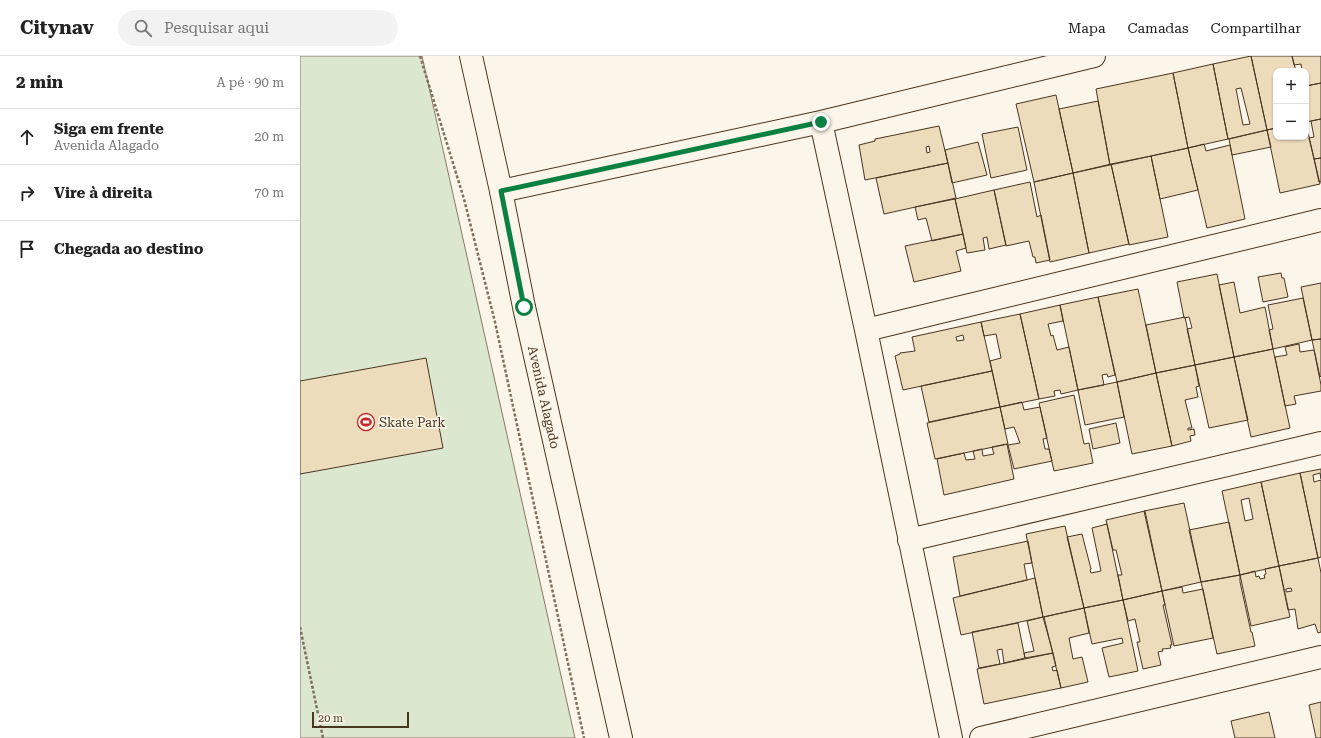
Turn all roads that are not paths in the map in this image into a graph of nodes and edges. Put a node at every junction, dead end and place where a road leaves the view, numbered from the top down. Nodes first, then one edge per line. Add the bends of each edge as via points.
1 (471, 56) edge
2 (1094, 56) edge
3 (821, 122) junction
4 (501, 191) junction
5 (1321, 220) edge
6 (866, 330) junction
7 (1321, 443) edge
8 (910, 540) junction
9 (1321, 657) edge
10 (621, 738) edge
11 (951, 738) edge
12 (981, 738) edge

1 - 4 street, Avenida Alagado
2 - 3 street
3 - 4 street
3 - 6 street
4 - 10 street, Avenida Alagado via 524,307
5 - 6 street
6 - 8 street
7 - 8 street
8 - 11 street
9 - 12 street

